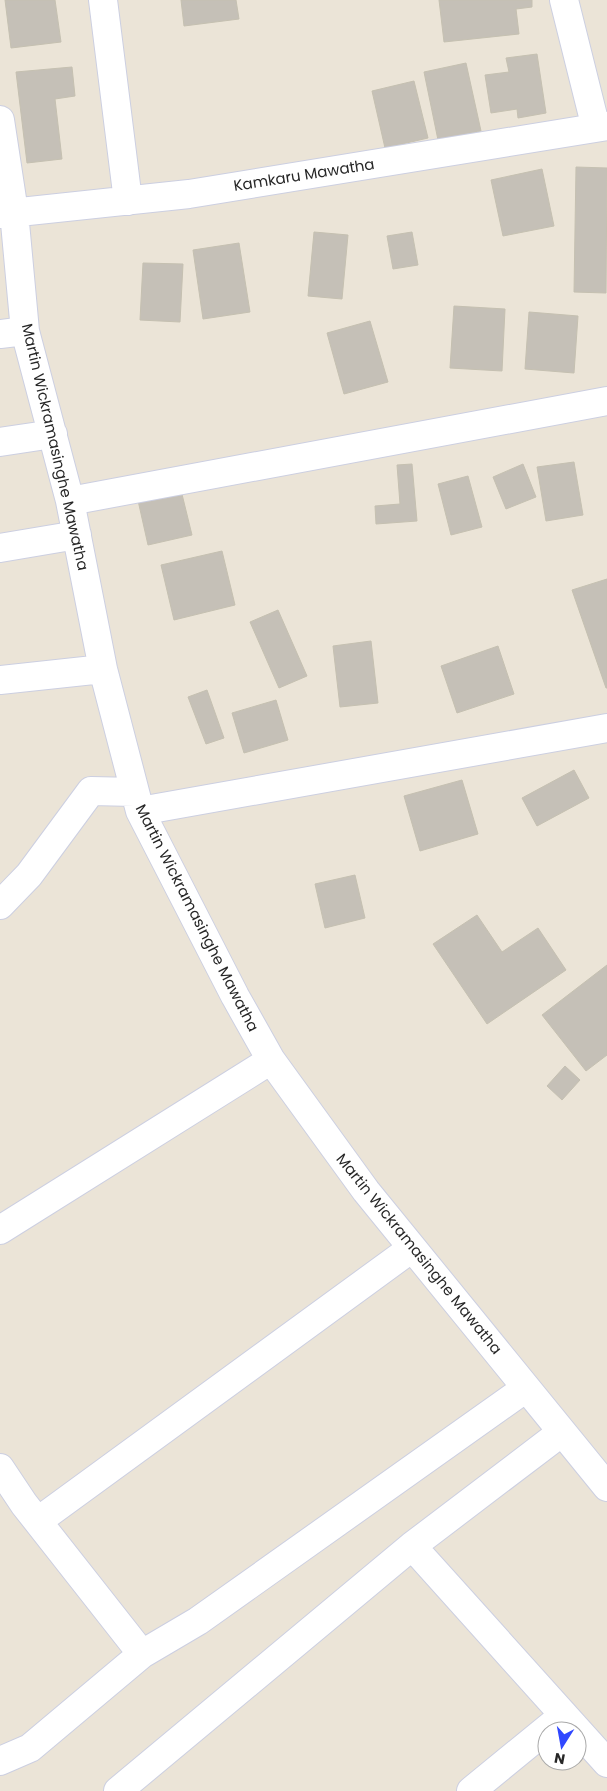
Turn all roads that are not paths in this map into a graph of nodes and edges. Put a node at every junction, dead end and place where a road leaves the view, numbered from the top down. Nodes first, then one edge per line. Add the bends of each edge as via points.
1 (104, 0) edge
2 (564, 0) edge
3 (0, 120) edge
4 (601, 127) edge
5 (128, 201) junction
6 (7, 213) edge
7 (13, 332) edge
8 (607, 402) edge
9 (53, 434) junction
10 (0, 442) edge
11 (70, 501) junction
12 (77, 535) junction
13 (0, 548) edge
14 (103, 669) junction
15 (0, 680) edge
16 (607, 728) edge
17 (137, 802) junction
18 (0, 906) edge
19 (271, 1060) junction
20 (0, 1230) edge
21 (412, 1248) junction
22 (526, 1388) junction
23 (562, 1432) junction
24 (0, 1468) edge
25 (607, 1486) edge
26 (38, 1521) junction
27 (412, 1546) junction
28 (142, 1654) junction
29 (564, 1716) junction
30 (0, 1761) edge
31 (607, 1763) edge
32 (118, 1791) edge
33 (471, 1791) edge

1 - 5 street
2 - 4 street
3 - 6 street, Martin Wickramasinghe Mawatha
4 - 5 street, Kamkaru Mawatha
5 - 6 street, Kamkaru Mawatha
6 - 7 street, Martin Wickramasinghe Mawatha
7 - 9 street, Martin Wickramasinghe Mawatha
8 - 11 street
9 - 10 street
9 - 11 street, Martin Wickramasinghe Mawatha
11 - 12 street, Martin Wickramasinghe Mawatha
12 - 13 street
12 - 14 street, Martin Wickramasinghe Mawatha
14 - 15 street
14 - 17 street, Martin Wickramasinghe Mawatha
16 - 17 street
17 - 18 street via 91,791 29,875
17 - 19 street, Martin Wickramasinghe Mawatha
19 - 20 street
19 - 21 street, Martin Wickramasinghe Mawatha via 366,1191
21 - 22 street, Martin Wickramasinghe Mawatha
21 - 26 street
22 - 23 street, Martin Wickramasinghe Mawatha
22 - 28 street via 198,1621
23 - 25 street, Martin Wickramasinghe Mawatha
23 - 27 street
24 - 26 street
26 - 28 street
27 - 29 street
27 - 32 street
28 - 30 street via 30,1748
29 - 31 street
29 - 33 street

